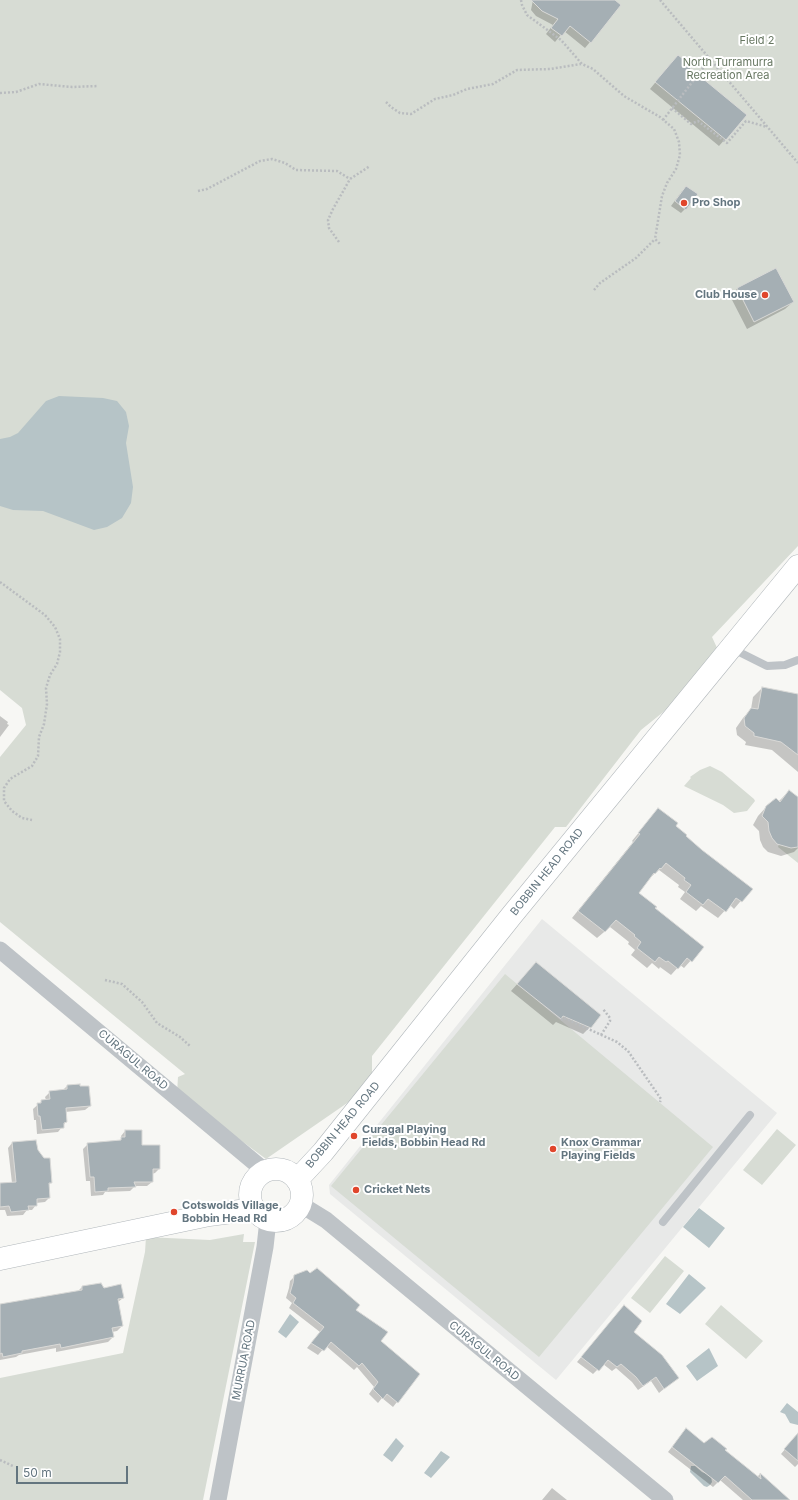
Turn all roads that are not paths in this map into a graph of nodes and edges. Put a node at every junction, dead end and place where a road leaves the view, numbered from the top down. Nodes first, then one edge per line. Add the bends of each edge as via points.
1 (798, 566) edge
2 (730, 648) junction
3 (798, 660) edge
4 (0, 950) edge
5 (750, 1115) dead end
6 (266, 1172) junction
7 (296, 1180) junction
8 (300, 1204) junction
9 (261, 1214) junction
10 (663, 1222) dead end
11 (0, 1259) edge
12 (218, 1500) edge
13 (665, 1500) edge

1 - 2 main road, BOBBIN HEAD ROAD
2 - 3 lane via 767,666 785,665
2 - 7 main road, BOBBIN HEAD ROAD via 323,1152
4 - 6 street, CURAGUL ROAD
5 - 10 lane
6 - 7 main road via 282,1170
6 - 9 main road via 258,1176 250,1192 251,1201
7 - 8 main road via 301,1187
8 - 9 main road via 298,1210 288,1218 276,1221
8 - 13 street, CURAGUL ROAD via 326,1220
9 - 11 main road via 209,1215
9 - 12 street, MURRUA ROAD via 265,1247

